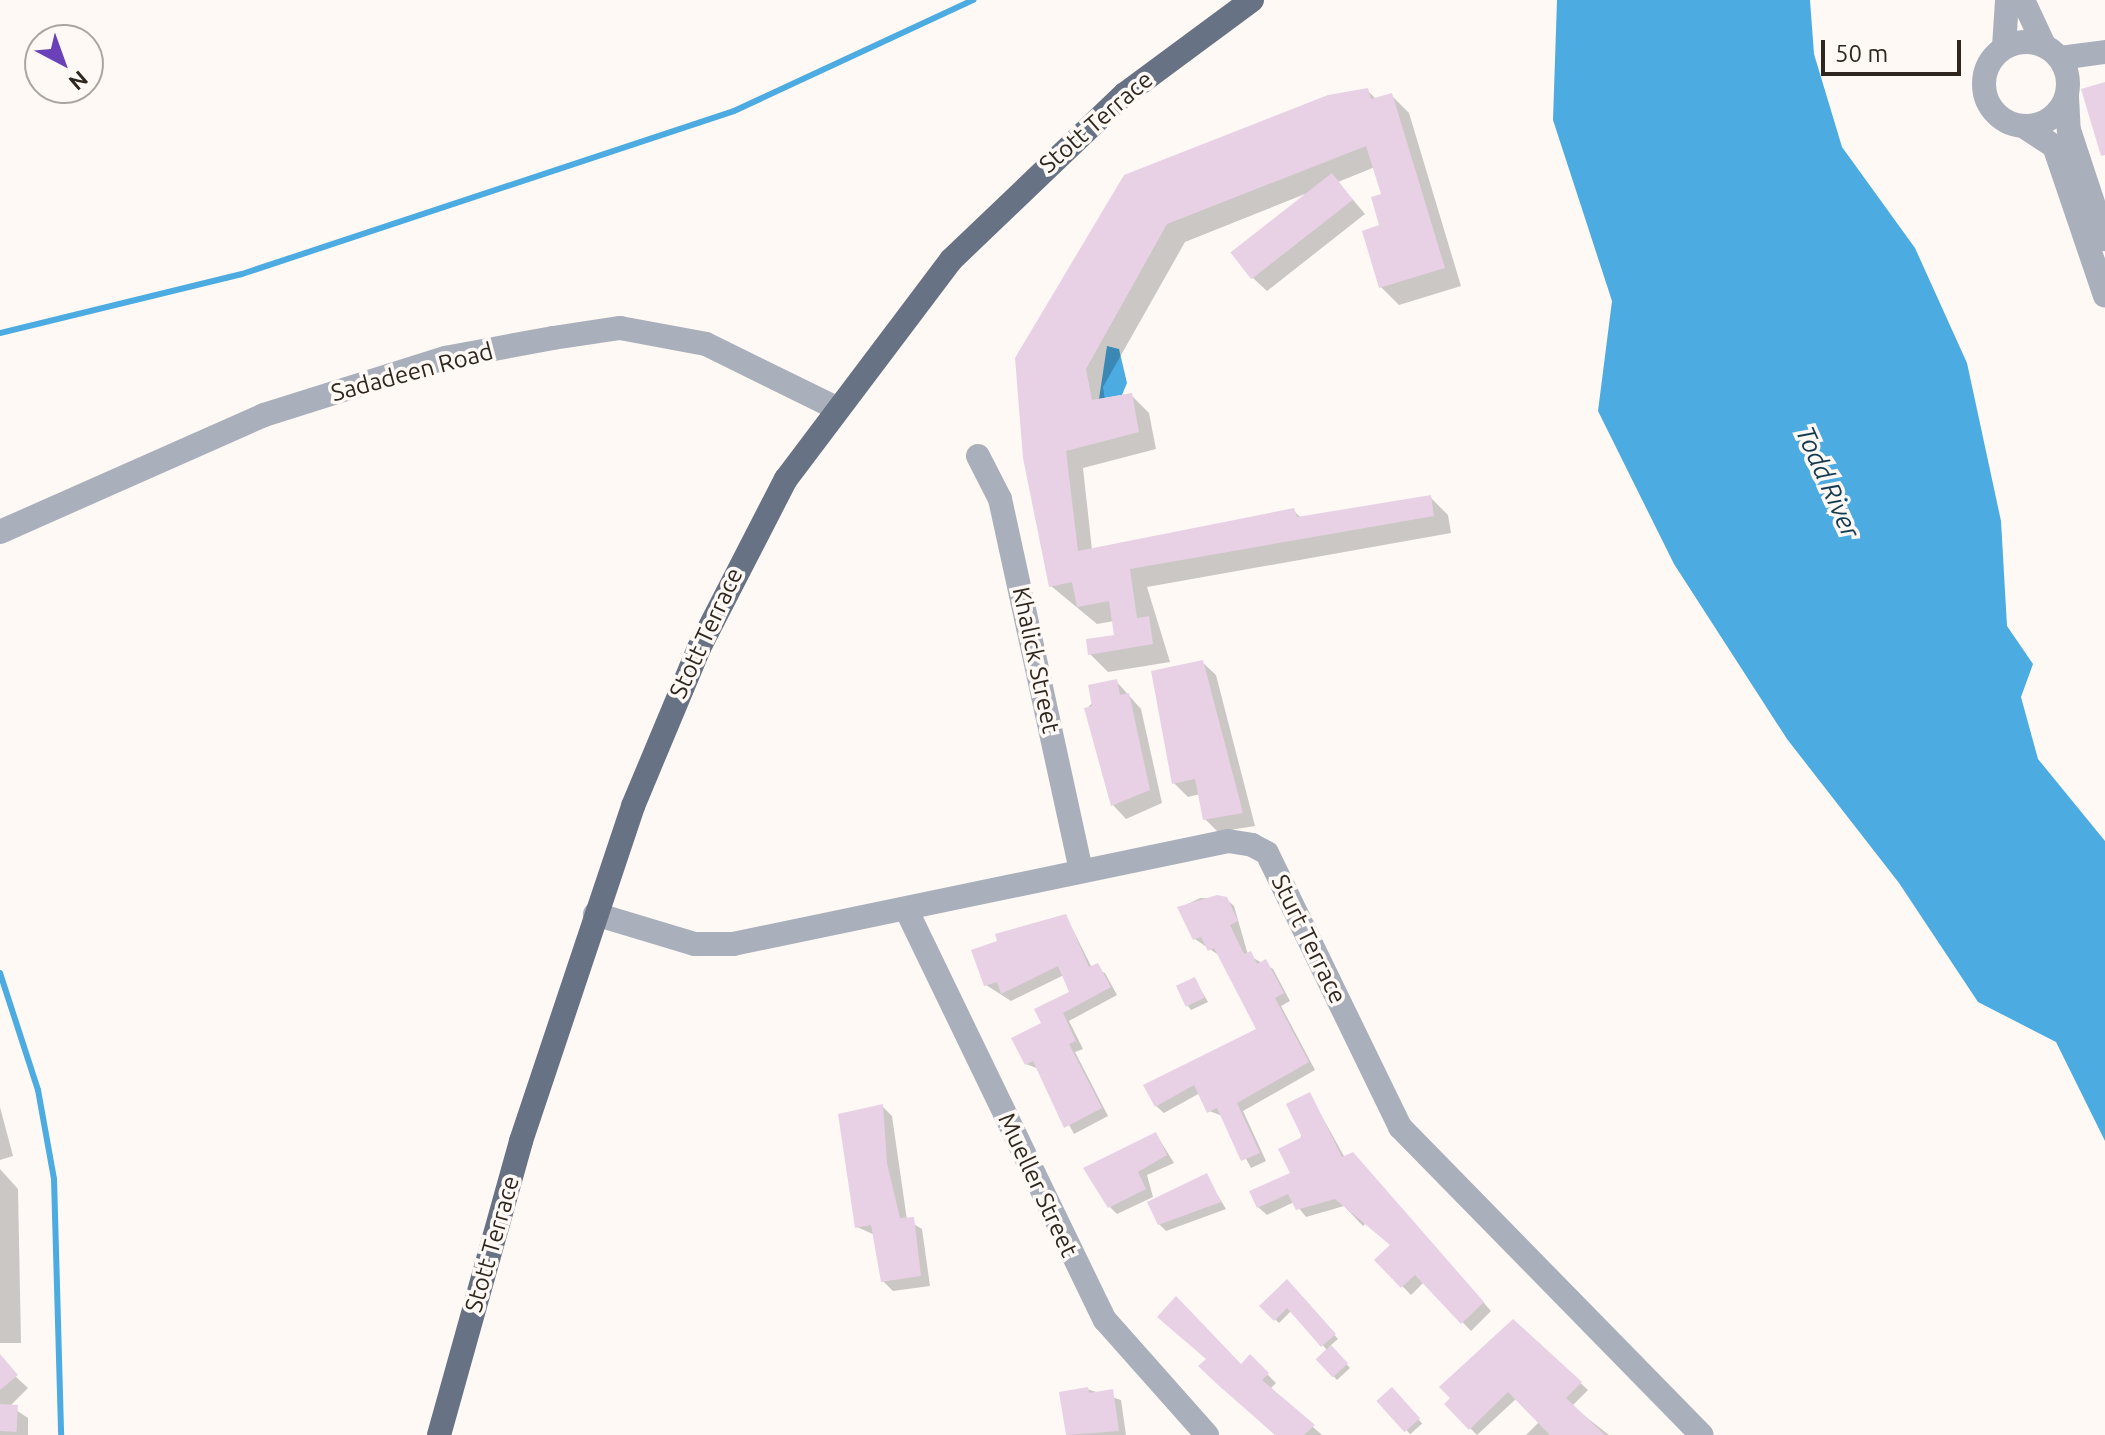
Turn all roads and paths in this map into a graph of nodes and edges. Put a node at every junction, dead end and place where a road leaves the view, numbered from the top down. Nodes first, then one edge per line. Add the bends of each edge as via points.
1 (1252, 0) edge
2 (2007, 0) edge
3 (2023, 0) edge
4 (2004, 47) junction
5 (2052, 52) junction
6 (2105, 52) edge
7 (2105, 68) edge
8 (2068, 92) junction
9 (2023, 126) junction
10 (2105, 239) edge
11 (2105, 296) edge
12 (834, 407) junction
13 (978, 456) dead end
14 (0, 532) edge
15 (1081, 869) junction
16 (907, 911) junction
17 (595, 914) junction
18 (439, 1435) edge
19 (1207, 1435) edge
20 (1702, 1435) edge

1 - 12 main road, Stott Terrace via 1125,94 1051,160 951,260
2 - 4 street
3 - 5 street
4 - 5 street
4 - 9 street via 1988,65 1984,89 1993,111
5 - 6 street
5 - 8 street
7 - 8 street
8 - 9 street via 2045,122
8 - 10 street via 2069,130
9 - 11 street via 2054,146
12 - 14 street, Sadadeen Road via 706,344 620,328 553,338 445,358 264,415
12 - 17 main road, Stott Terrace via 749,545 699,648
13 - 15 street, Khalick Street via 1000,499
15 - 16 street, Sturt Terrace
15 - 20 street, Sturt Terrace via 1228,841 1267,853 1400,1127
16 - 17 street, Sturt Terrace via 733,944 695,944
16 - 19 street, Mueller Street via 1105,1320
17 - 18 main road, Stott Terrace

